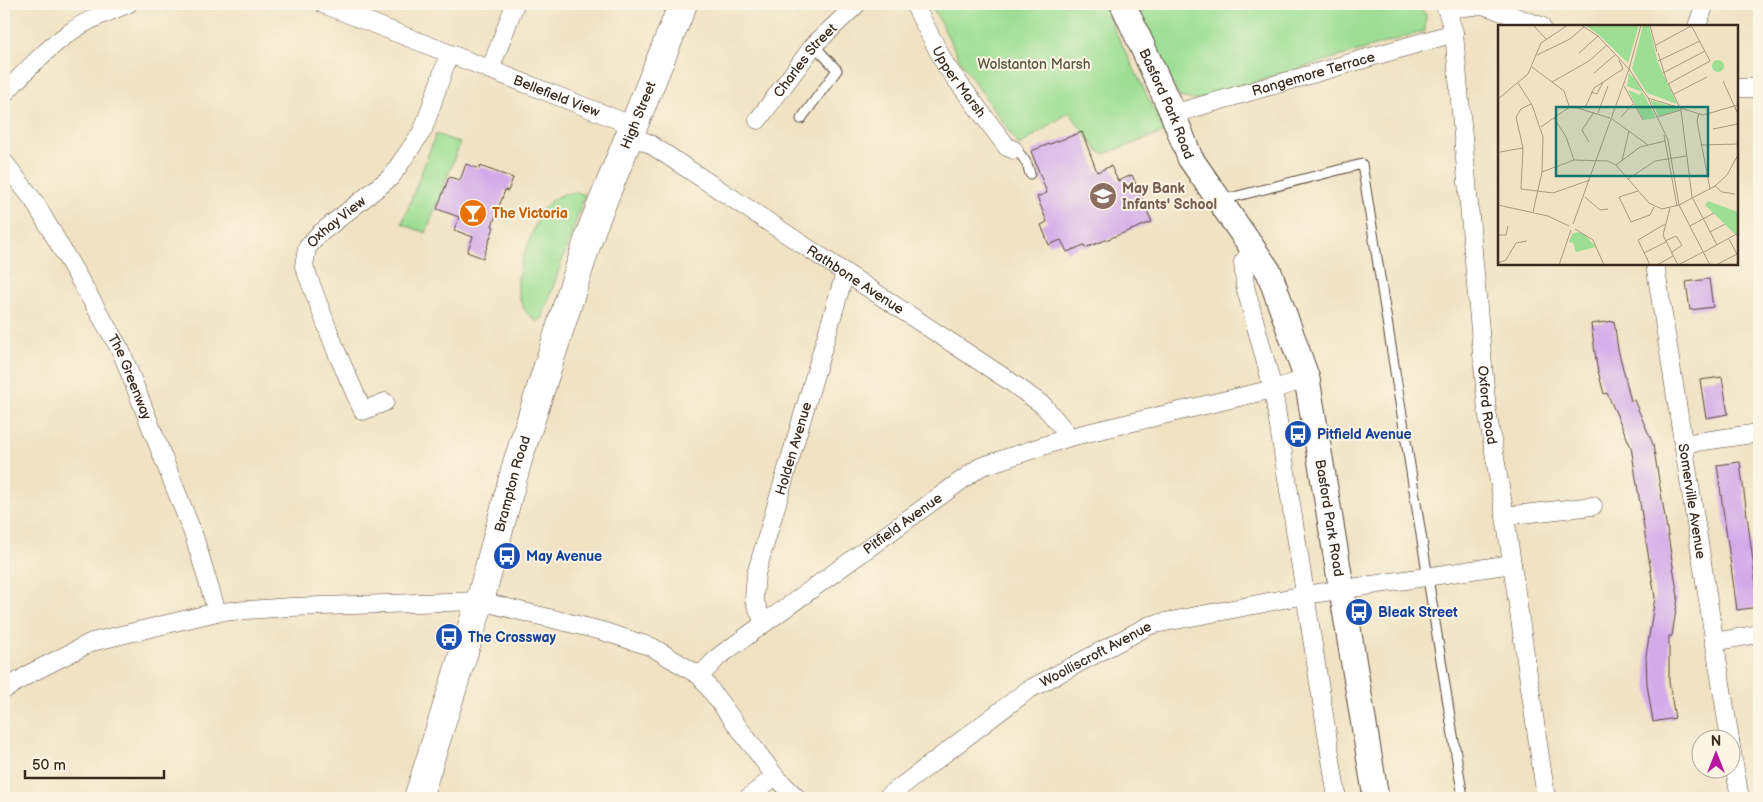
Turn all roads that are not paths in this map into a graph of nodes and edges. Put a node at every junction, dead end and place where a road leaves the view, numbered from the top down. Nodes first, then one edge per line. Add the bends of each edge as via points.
1 (128, 4) edge
2 (515, 4) edge
3 (683, 4) edge
4 (857, 4) edge
5 (914, 4) edge
6 (1123, 4) edge
7 (1705, 4) edge
8 (333, 5) edge
9 (1444, 5) edge
10 (1468, 5) edge
11 (1538, 25) edge
12 (1697, 25) edge
13 (1454, 33) junction
14 (814, 45) junction
15 (449, 54) junction
16 (485, 68) junction
17 (1738, 88) edge
18 (1759, 88) edge
19 (4, 94) edge
20 (1173, 114) junction
21 (801, 118) dead end
22 (758, 120) dead end
23 (632, 130) junction
24 (1014, 150) joint
25 (4, 162) edge
26 (1030, 174) dead end
27 (1219, 200) junction
28 (592, 228) joint
29 (1253, 249) junction
30 (1654, 265) edge
31 (845, 272) junction
32 (1307, 379) junction
33 (1273, 389) junction
34 (385, 402) dead end
35 (1759, 434) edge
36 (1070, 437) junction
37 (1682, 444) junction
38 (1593, 506) dead end
39 (1505, 516) junction
40 (1512, 564) junction
41 (1428, 577) junction
42 (1341, 590) junction
43 (1305, 595) junction
44 (480, 601) junction
45 (217, 612) junction
46 (764, 623) junction
47 (1759, 634) edge
48 (1714, 642) junction
49 (700, 676) junction
50 (4, 690) edge
51 (1728, 730) edge
52 (775, 776) junction
53 (1737, 780) edge
54 (418, 798) edge
55 (748, 798) edge
56 (797, 798) edge
57 (886, 798) edge
58 (1337, 798) edge
59 (1376, 798) edge
60 (1463, 798) edge
61 (1546, 798) edge
62 (1740, 798) edge

1 - 19 street via 69,33
2 - 16 street
3 - 23 highway, High Street
4 - 14 street, Charles Street
5 - 24 street, Upper Marsh via 946,66 1006,147
6 - 20 main road, Basford Park Road
7 - 12 street
8 - 15 street, Bellefield View
9 - 10 street
9 - 13 street, Oxford Road
10 - 11 street via 1483,5
13 - 20 street, Rangemore Terrace
13 - 39 street, Oxford Road via 1487,411
14 - 21 lane via 836,70
14 - 22 street, Charles Street
15 - 16 street, Bellefield View
15 - 34 street, Oxhay View via 423,130 391,177 318,235 307,248 304,266 363,411
16 - 23 street, Bellefield View
17 - 18 street
20 - 27 main road, Basford Park Road via 1190,158
23 - 28 highway, High Street
23 - 31 street, Rathbone Avenue
24 - 26 lane via 1024,160
25 - 45 street, The Greenway via 34,201 121,351 194,536
27 - 29 main road, Basford Park Road
27 - 41 lane via 1362,164
28 - 44 highway, Brampton Road via 517,463
29 - 32 main road, Basford Park Road via 1269,272
29 - 33 street via 1244,262 1245,286
30 - 37 street, Somerville Avenue
31 - 36 street, Rathbone Avenue via 1044,406
31 - 46 street, Holden Avenue via 756,574 754,600
32 - 33 street, Pitfield Avenue
32 - 42 main road, Basford Park Road
33 - 36 street, Pitfield Avenue
33 - 43 street
35 - 37 street
36 - 46 street, Pitfield Avenue via 980,467
37 - 48 street, Somerville Avenue
38 - 39 street
39 - 40 street, Oxford Road
40 - 41 street
40 - 61 street, Oxford Road
41 - 42 street
41 - 60 lane
42 - 43 street, Woolliscroft Avenue
42 - 59 main road, Basford Park Road
43 - 57 street, Woolliscroft Avenue via 1150,625 1028,690
43 - 58 street
44 - 45 street
44 - 49 street via 602,631 652,647
44 - 54 highway, Brampton Road
45 - 50 street via 92,642 31,672
46 - 49 street, Pitfield Avenue via 718,657
47 - 48 street
48 - 51 street, Somerville Avenue
49 - 52 street
52 - 55 street
52 - 56 street
53 - 62 street, Somerville Avenue

